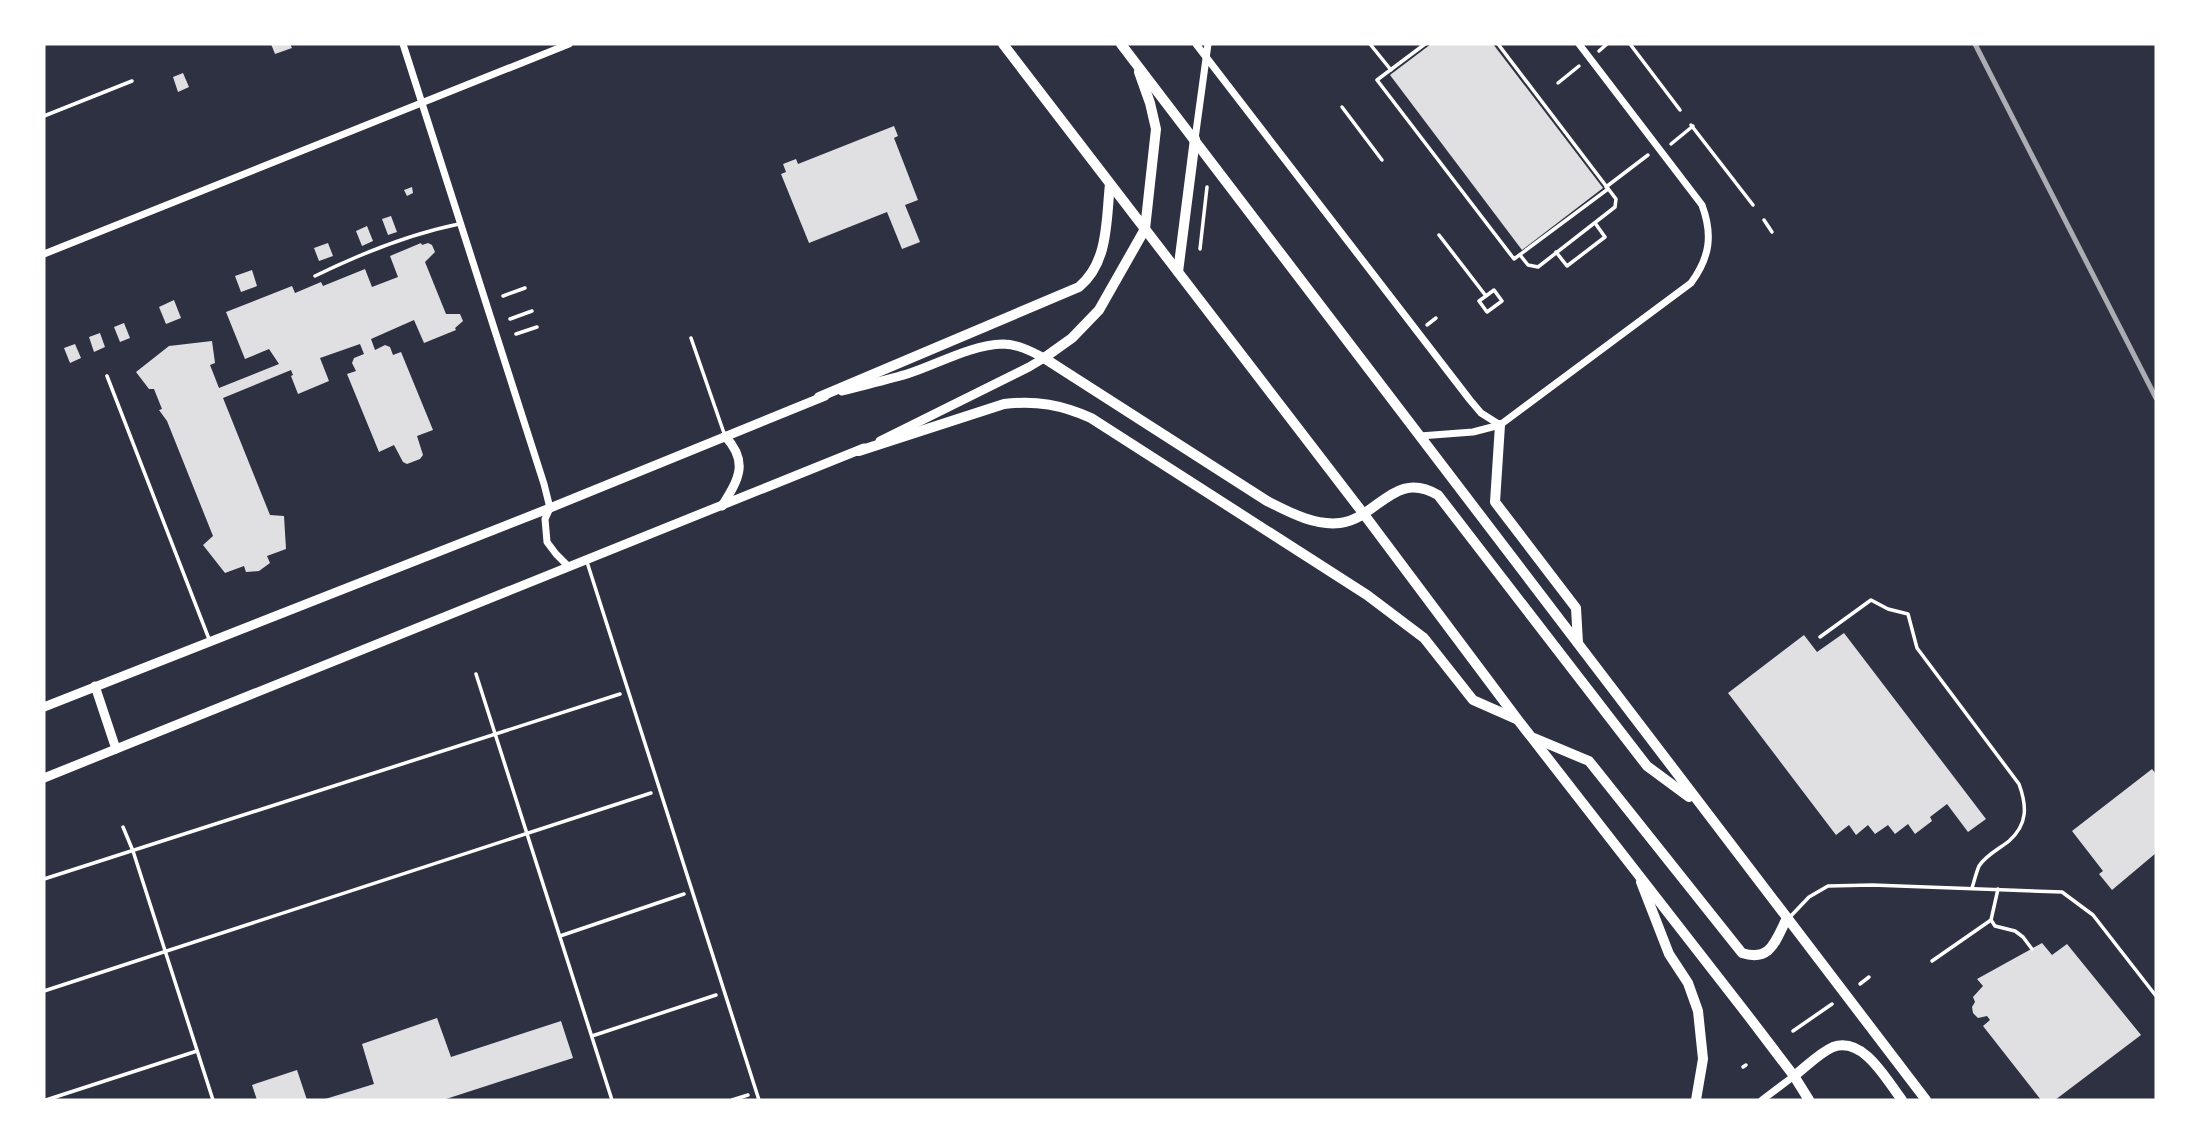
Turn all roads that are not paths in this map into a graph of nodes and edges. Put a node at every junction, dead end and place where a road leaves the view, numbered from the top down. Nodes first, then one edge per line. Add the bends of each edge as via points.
1 (403, 44) edge
2 (569, 44) edge
3 (1003, 44) edge
4 (1121, 44) edge
5 (1196, 44) edge
6 (1208, 44) edge
7 (1579, 44) edge
8 (1206, 57) junction
9 (1136, 63) junction
10 (132, 81) dead end
11 (422, 103) junction
12 (44, 116) edge
13 (1195, 139) junction
14 (1110, 184) junction
15 (461, 223) junction
16 (1144, 229) junction
17 (44, 254) edge
18 (1178, 272) junction
19 (315, 276) dead end
20 (691, 338) dead end
21 (1044, 358) junction
22 (107, 376) dead end
23 (820, 397) junction
24 (1500, 425) junction
25 (725, 436) junction
26 (1420, 436) junction
27 (859, 450) junction
28 (722, 506) junction
29 (550, 508) junction
30 (1363, 513) junction
31 (586, 560) junction
32 (569, 567) junction
33 (1820, 637) dead end
34 (210, 641) junction
35 (1578, 643) junction
36 (95, 686) junction
37 (44, 707) edge
38 (1518, 720) junction
39 (1531, 737) junction
40 (116, 749) junction
41 (44, 778) edge
42 (1701, 806) junction
43 (1636, 869) junction
44 (1972, 888) junction
45 (1998, 889) junction
46 (1786, 920) junction
47 (1991, 920) junction
48 (2032, 949) dead end
49 (1932, 961) dead end
50 (2156, 996) edge
51 (1794, 1076) junction
52 (759, 1100) edge
53 (1696, 1100) edge
54 (1762, 1100) edge
55 (1809, 1100) edge
56 (1902, 1100) edge
57 (1926, 1100) edge

1 - 11 street
2 - 11 street
3 - 14 main road
4 - 9 main road
5 - 8 street
6 - 8 street
7 - 24 street via 1702,205 1709,249 1691,283
8 - 13 street
8 - 24 street via 1470,400
9 - 13 main road
9 - 16 main road via 1156,129
10 - 12 lane
11 - 15 street
11 - 17 street
13 - 18 main road
13 - 26 main road
14 - 16 main road
14 - 23 main road via 1098,264 1079,287
15 - 19 lane via 419,234
15 - 29 street
16 - 18 main road
16 - 21 main road via 1099,310
18 - 30 main road
20 - 25 lane
21 - 23 street via 1016,346 991,346
21 - 27 street
21 - 30 main road via 1286,511 1327,524 1344,523
22 - 34 lane
23 - 25 street
24 - 26 street
24 - 35 main road via 1495,502 1576,608
25 - 28 street via 734,445 740,465 738,481
25 - 29 street
26 - 35 main road
27 - 28 street
27 - 38 main road via 1004,404 1056,404 1070,409 1091,418 1367,596 1424,639 1473,700
28 - 31 street
29 - 32 street via 545,519 547,542
29 - 34 street
30 - 38 main road
30 - 42 main road via 1413,486 1438,495 1647,766
31 - 32 street
31 - 52 lane
32 - 40 street
33 - 44 lane via 1871,600 1908,614 1917,648 2019,784 2026,817 2011,840 1979,866
34 - 36 street
35 - 42 main road
36 - 37 street
36 - 40 street
38 - 39 main road
39 - 43 main road
39 - 46 main road via 1589,761 1742,953 1764,954
40 - 41 street
42 - 46 main road
43 - 51 main road
43 - 53 main road via 1669,954 1688,983 1698,1011 1703,1059
44 - 45 lane
44 - 46 lane via 1828,886
45 - 47 lane
45 - 50 lane via 2062,891 2093,915
46 - 57 main road
47 - 48 lane via 1995,926 2020,934
47 - 49 lane
51 - 54 street
51 - 55 main road
51 - 56 main road via 1832,1047 1847,1045 1873,1063

